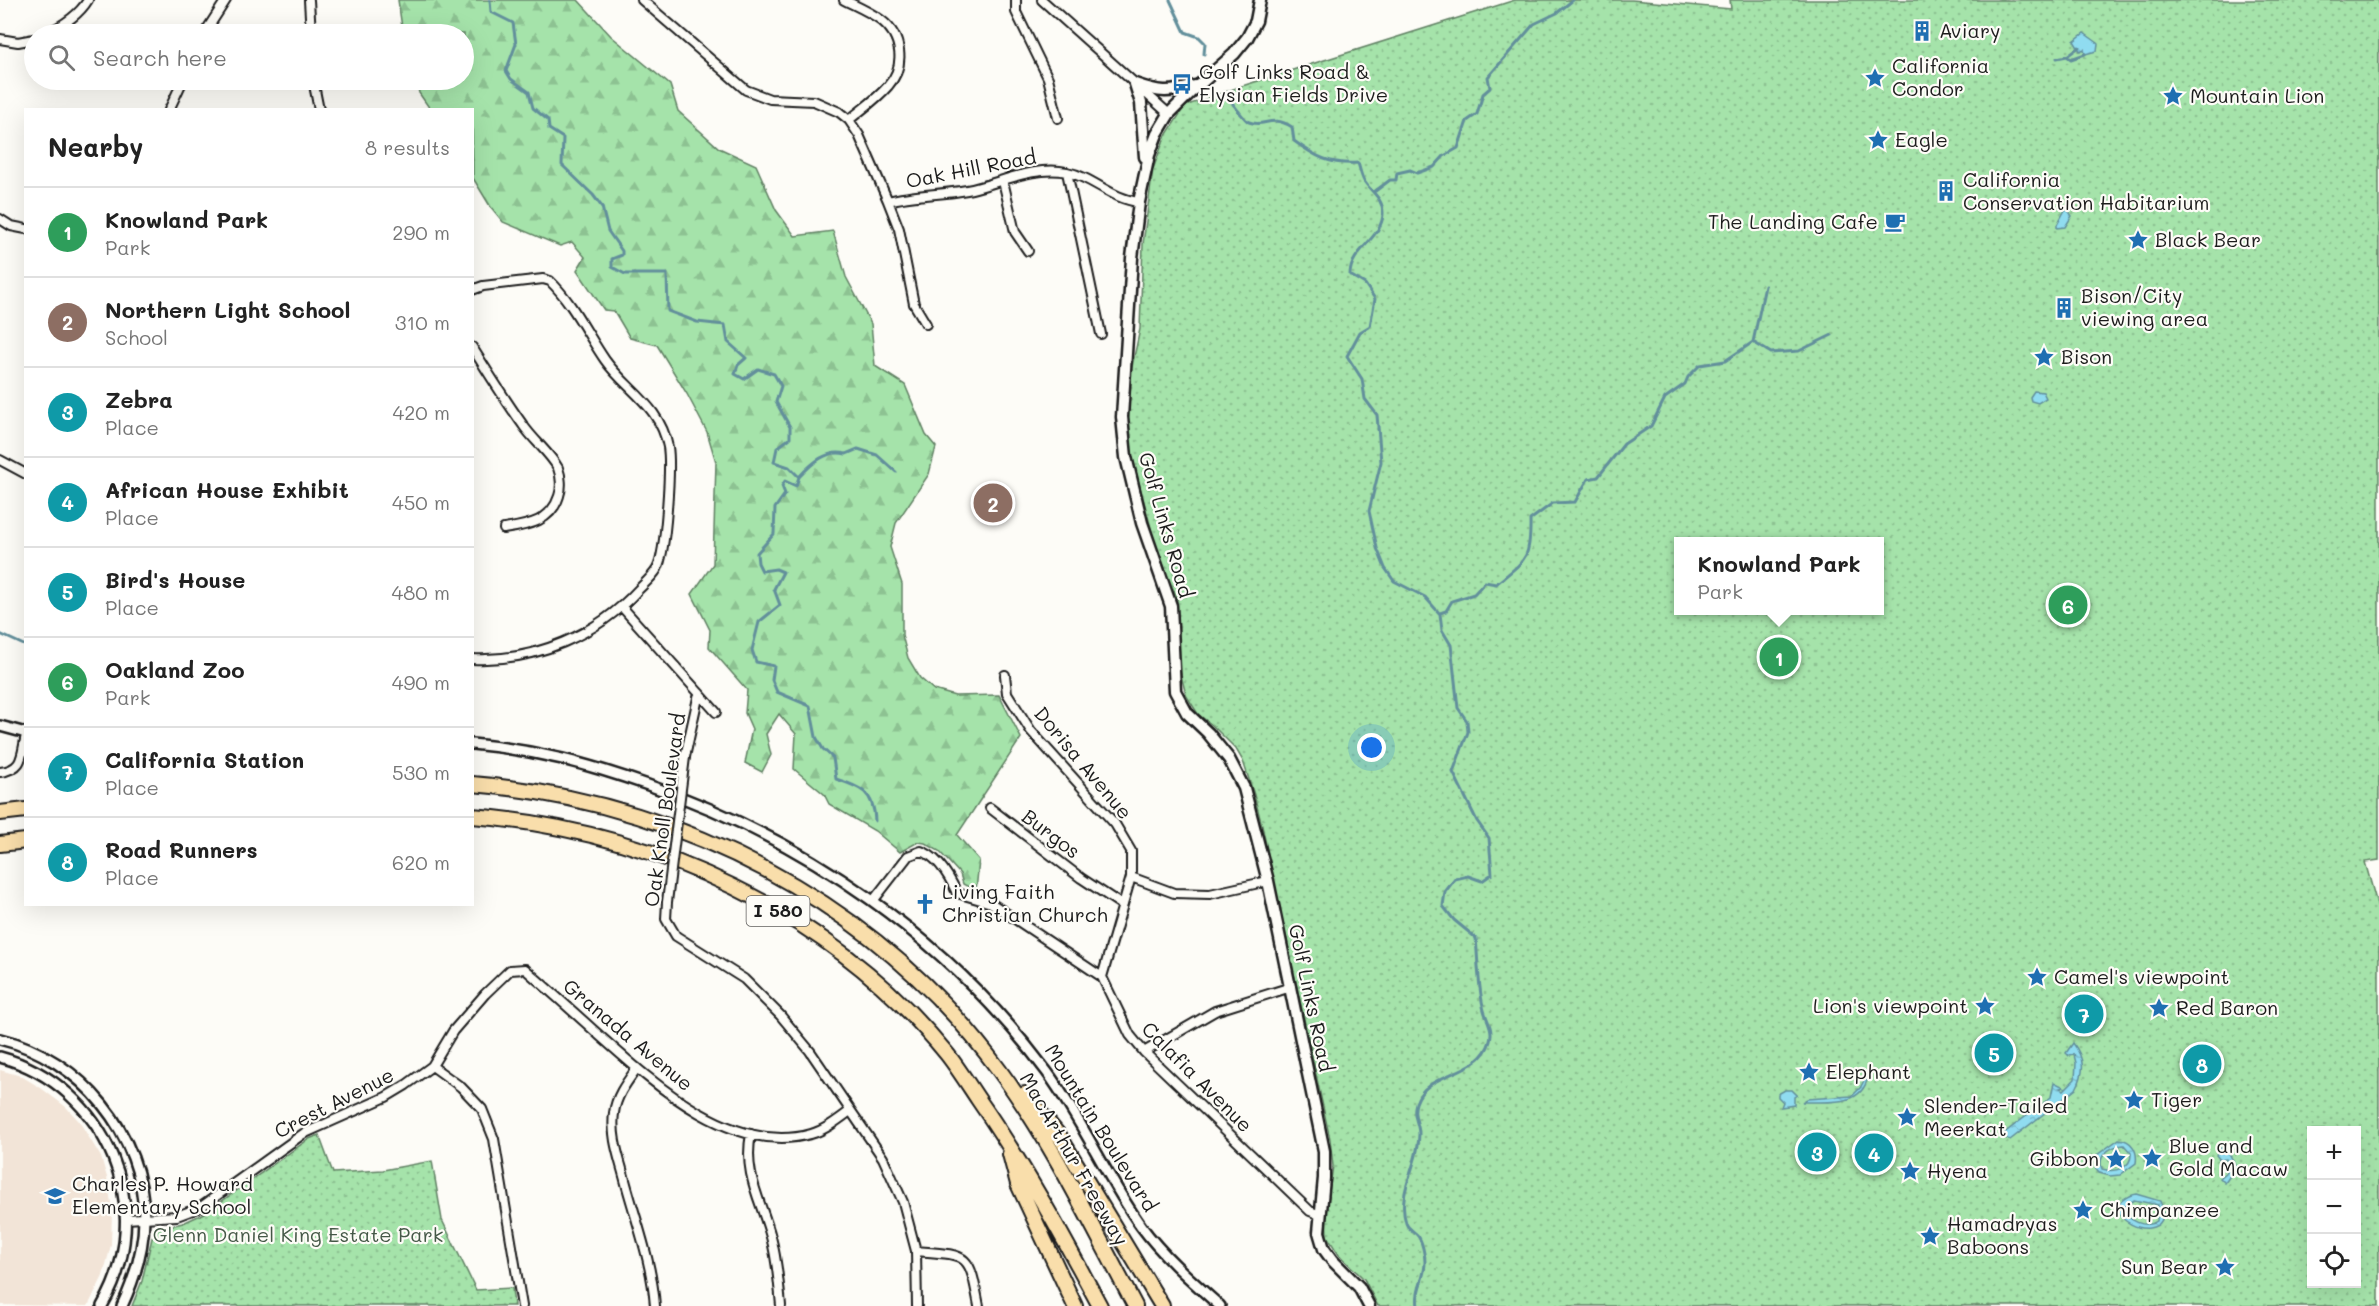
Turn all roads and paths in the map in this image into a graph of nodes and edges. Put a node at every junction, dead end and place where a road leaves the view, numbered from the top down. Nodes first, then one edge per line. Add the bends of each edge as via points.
1 (88, 0) edge
2 (226, 0) edge
3 (309, 0) edge
4 (642, 0) edge
5 (844, 0) edge
6 (1016, 0) edge
7 (1042, 0) edge
8 (1260, 0) edge
9 (60, 24) edge
10 (210, 24) edge
11 (310, 24) edge
12 (0, 39) edge
13 (24, 41) edge
14 (1135, 84) junction
15 (1197, 86) junction
16 (179, 90) edge
17 (315, 90) edge
18 (171, 108) edge
19 (320, 108) edge
20 (1169, 114) junction
21 (1058, 118) dead end
22 (849, 120) junction
23 (1146, 165) junction
24 (1067, 172) junction
25 (1003, 181) junction
26 (888, 201) junction
27 (1139, 202) junction
28 (0, 219) edge
29 (24, 229) edge
30 (1028, 250) dead end
31 (474, 289) edge
32 (926, 324) dead end
33 (1101, 334) dead end
34 (474, 350) edge
35 (0, 460) edge
36 (24, 473) edge
37 (504, 529) dead end
38 (622, 608) junction
39 (474, 659) edge
40 (1005, 675) dead end
41 (699, 693) junction
42 (716, 712) dead end
43 (0, 726) edge
44 (24, 733) edge
45 (24, 743) edge
46 (474, 744) edge
47 (0, 772) edge
48 (474, 784) edge
49 (990, 808) dead end
50 (24, 810) edge
51 (0, 813) edge
52 (474, 816) edge
53 (24, 841) edge
54 (0, 844) edge
55 (1131, 877) junction
56 (1268, 881) junction
57 (873, 901) junction
58 (1122, 905) junction
59 (525, 969) joint
60 (1102, 978) junction
61 (1291, 987) junction
62 (971, 1034) junction
63 (0, 1039) edge
64 (1144, 1052) junction
65 (0, 1057) edge
66 (432, 1066) junction
67 (637, 1068) junction
68 (850, 1111) junction
69 (751, 1134) junction
70 (1005, 1137) junction
71 (1320, 1215) junction
72 (144, 1218) junction
73 (126, 1219) junction
74 (916, 1251) junction
75 (102, 1306) edge
76 (122, 1306) edge
77 (522, 1306) edge
78 (655, 1306) edge
79 (781, 1306) edge
80 (917, 1306) edge
81 (980, 1306) edge
82 (1075, 1306) edge
83 (1100, 1306) edge
84 (1135, 1306) edge
85 (1162, 1306) edge
86 (1220, 1306) edge
87 (1370, 1306) edge

1 - 9 street
2 - 10 street
3 - 11 street
4 - 22 street, Oak Hill Road via 746,90 770,99 814,101
5 - 22 street via 881,20 898,42 900,54 895,76 888,86
6 - 21 street via 1016,12 1048,78
7 - 14 street
8 - 15 main road, Golf Links Road via 1256,21 1247,38
12 - 13 street
14 - 15 main road via 1159,92
14 - 20 street
14 - 23 main road via 1142,103
15 - 20 main road, Golf Links Road
16 - 18 street
17 - 19 street
20 - 23 main road, Golf Links Road via 1156,134
22 - 26 street, Oak Hill Road
23 - 27 main road, Golf Links Road
24 - 25 street, Oak Hill Road via 1034,172
24 - 27 street, Oak Hill Road via 1114,196
24 - 33 street
25 - 26 street, Oak Hill Road
25 - 30 street via 1015,232
26 - 32 street via 899,229 914,304
27 - 56 main road, Golf Links Road via 1123,375 1126,457 1142,523 1171,606 1175,691 1187,713 1229,759 1244,788
28 - 29 street
31 - 38 street via 550,281 606,362 643,399 660,423 668,447 666,538 657,568
34 - 37 street via 517,417 558,469 560,479 561,491 549,515 533,524
35 - 36 street
38 - 39 street via 582,634 546,649 498,660
38 - 41 street
40 - 55 street, Dorisa Avenue via 1007,693 1031,731 1115,824 1131,851
41 - 42 street
41 - 68 street, Oak Knoll Boulevard, bridge via 685,757 666,919 676,936 744,980 780,1015 810,1051
43 - 44 street
45 - 47 street via 19,765
46 - 57 street, Mountain Boulevard via 567,759 692,801 788,846
48 - 62 highway, MacArthur Freeway / I 580 via 539,792 626,811 714,843 757,864 800,888 872,939 916,977
49 - 58 street, Burgos
50 - 51 highway
52 - 70 highway, I 580 via 532,822 616,840 700,871 781,913 853,964 919,1023 948,1055
53 - 54 highway
55 - 56 street via 1174,893 1210,894
55 - 58 street, Dorisa Avenue
56 - 61 main road, Golf Links Road
57 - 60 street, Calafia Avenue via 908,856 926,852 943,869 957,893 991,903
57 - 86 street, Mountain Boulevard via 943,957 1011,1027 1065,1098 1144,1229
58 - 60 street, Dorisa Avenue
59 - 66 street, Crest Avenue via 510,970 485,994 453,1031
59 - 67 street, Granada Avenue
60 - 64 street, Calafia Avenue via 1130,1035
61 - 64 street via 1215,1011
61 - 71 main road, Golf Links Road via 1324,1151
62 - 84 highway, MacArthur Freeway / I 580 via 1046,1141
62 - 85 highway via 1060,1137
63 - 72 street via 63,1067 106,1109 132,1154
64 - 71 street, Calafia Avenue via 1310,1211
65 - 73 street via 36,1072 81,1106 115,1160
66 - 72 street, Crest Avenue via 386,1097 303,1134 201,1207 177,1216
66 - 77 street via 482,1109 494,1139
67 - 69 street, Granada Avenue via 695,1110
67 - 78 street via 614,1110 612,1134 654,1288
68 - 69 street, Granada Avenue via 811,1134 777,1138
68 - 74 street, Oak Knoll Boulevard via 883,1158 903,1202
69 - 79 street via 748,1168 771,1238
70 - 82 highway via 1018,1184
70 - 83 highway, I 580 via 1040,1193
71 - 87 main road, Golf Links Road via 1324,1249 1359,1287
72 - 73 street, Crest Avenue
72 - 76 street via 136,1270
73 - 75 street via 119,1266
74 - 80 street, Oak Knoll Boulevard
74 - 81 street via 957,1254 965,1260 973,1270

